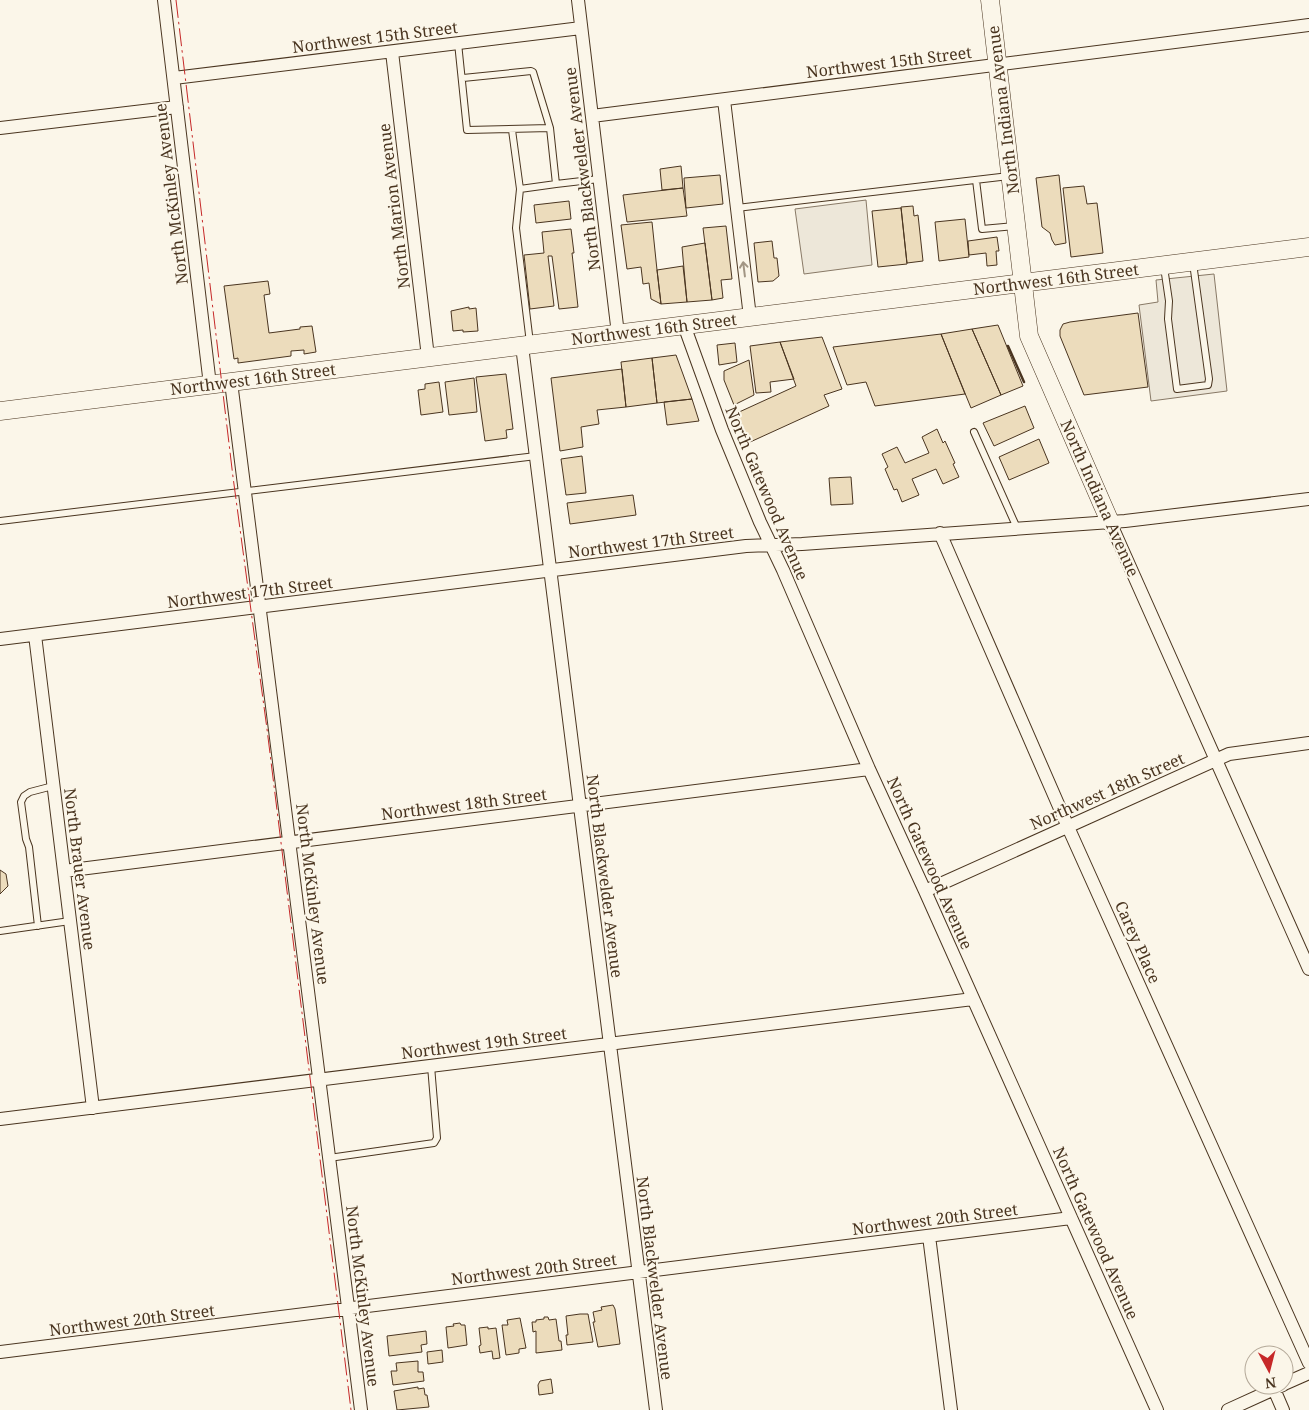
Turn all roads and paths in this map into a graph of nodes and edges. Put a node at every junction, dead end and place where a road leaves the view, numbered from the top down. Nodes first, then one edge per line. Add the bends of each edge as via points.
1 (164, 0) edge
2 (578, 0) edge
3 (990, 0) edge
4 (1309, 25) edge
5 (581, 28) junction
6 (458, 43) junction
7 (392, 52) junction
8 (998, 64) junction
9 (174, 78) junction
10 (463, 78) junction
11 (724, 100) junction
12 (177, 107) junction
13 (592, 116) junction
14 (0, 128) edge
15 (550, 128) junction
16 (512, 130) junction
17 (1010, 176) junction
18 (599, 178) junction
19 (976, 180) junction
20 (556, 184) junction
21 (520, 189) junction
22 (737, 208) junction
23 (1016, 226) junction
24 (1309, 247) edge
25 (1193, 262) junction
26 (1164, 266) junction
27 (1022, 283) junction
28 (750, 317) junction
29 (684, 325) junction
30 (618, 334) junction
31 (526, 345) junction
32 (428, 357) junction
33 (232, 382) junction
34 (210, 385) junction
35 (0, 411) edge
36 (974, 432) dead end
37 (536, 456) junction
38 (246, 490) junction
39 (1309, 499) edge
40 (0, 521) edge
41 (1110, 522) junction
42 (1017, 528) junction
43 (940, 534) junction
44 (771, 546) junction
45 (551, 571) junction
46 (260, 607) junction
47 (35, 635) junction
48 (0, 639) edge
49 (1309, 743) edge
50 (1216, 760) junction
51 (869, 769) junction
52 (53, 786) junction
53 (580, 806) junction
54 (1068, 827) junction
55 (290, 843) junction
56 (64, 871) junction
57 (926, 890) junction
58 (70, 921) junction
59 (38, 926) junction
60 (0, 931) edge
61 (1309, 969) edge
62 (973, 999) junction
63 (610, 1044) junction
64 (431, 1066) junction
65 (319, 1080) junction
66 (93, 1108) junction
67 (0, 1119) edge
68 (329, 1158) junction
69 (1071, 1218) junction
70 (929, 1236) junction
71 (638, 1272) junction
72 (348, 1309) junction
73 (0, 1352) edge
74 (1309, 1363) edge
75 (1309, 1373) edge
76 (1294, 1380) edge
77 (1260, 1395) edge
78 (1281, 1395) edge
79 (361, 1410) edge
80 (656, 1410) edge
81 (951, 1410) edge
82 (1157, 1410) edge
83 (1228, 1410) edge
84 (1283, 1410) edge

1 - 9 street, North McKinley Avenue
2 - 5 street, North Blackwelder Avenue
3 - 8 street, North Indiana Avenue
4 - 8 street, Northwest 15th Street
5 - 6 street, Northwest 15th Street
5 - 13 street, North Blackwelder Avenue
6 - 7 street, Northwest 15th Street
6 - 10 lane
7 - 9 street, Northwest 15th Street
7 - 32 street, North Marion Avenue
8 - 11 street, Northwest 15th Street
8 - 17 street, North Indiana Avenue
9 - 12 street, North McKinley Avenue
10 - 15 lane via 533,72
10 - 16 lane via 467,130
11 - 13 street, Northwest 15th Street
11 - 22 street
12 - 14 street
12 - 34 street, North McKinley Avenue
13 - 18 street, North Blackwelder Avenue
15 - 16 lane
15 - 20 lane
16 - 21 lane
17 - 19 lane
17 - 23 street, North Indiana Avenue
18 - 20 lane
18 - 30 street, North Blackwelder Avenue
19 - 22 lane
19 - 23 lane via 982,229
20 - 21 lane
21 - 31 lane via 516,228
28 -> 22 street
23 - 27 street, North Indiana Avenue
24 - 25 street, Northwest 16th Street
25 - 26 street, Northwest 16th Street
25 - 26 lane via 1208,385 1177,389
26 - 27 street, Northwest 16th Street
27 - 28 street, Northwest 16th Street
27 - 41 street, North Indiana Avenue via 1029,336
28 - 29 street, Northwest 16th Street
29 - 30 street, Northwest 16th Street
29 - 44 street, North Gatewood Avenue via 725,438
30 - 31 street, Northwest 16th Street
31 - 32 street, Northwest 16th Street
31 - 37 street, North Blackwelder Avenue
32 - 33 street, Northwest 16th Street
33 - 34 street, Northwest 16th Street
33 - 38 street, North McKinley Avenue
34 - 35 street, Northwest 16th Street
36 - 42 lane
37 - 38 lane
37 - 45 street, North Blackwelder Avenue
38 - 40 lane
38 - 46 street, North McKinley Avenue
39 - 41 street, Northwest 17th Street
41 - 42 street, Northwest 17th Street
41 - 50 street, North Indiana Avenue
42 - 43 street, Northwest 17th Street
43 - 44 street, Northwest 17th Street
43 - 54 street, Carey Place
44 - 45 street, Northwest 17th Street via 746,546
44 - 51 street, North Gatewood Avenue
45 - 46 street, Northwest 17th Street
45 - 53 street, North Blackwelder Avenue
46 - 47 street, Northwest 17th Street
46 - 55 street, North McKinley Avenue
47 - 48 street, Northwest 17th Street
47 - 52 street, North Brauer Avenue
49 - 50 street, Northwest 18th Street via 1243,751
50 - 54 street, Northwest 18th Street
50 - 61 street, North Indiana Avenue
51 - 53 street, Northwest 18th Street
51 - 57 street, North Gatewood Avenue
52 - 56 street, North Brauer Avenue
52 - 59 lane via 30,792 21,802
53 - 55 street, Northwest 18th Street
53 - 63 street, North Blackwelder Avenue
54 - 57 street, Northwest 18th Street
54 - 74 street, Carey Place
55 - 56 street, Northwest 18th Street
55 - 65 street, North McKinley Avenue
56 - 58 street, North Brauer Avenue
57 - 62 street, North Gatewood Avenue
58 - 59 lane
58 - 66 street, North Brauer Avenue
59 - 60 lane
62 - 63 street, Northwest 19th Street
62 - 69 street, North Gatewood Avenue
63 - 64 street, Northwest 19th Street
63 - 71 street, North Blackwelder Avenue
64 - 65 street, Northwest 19th Street
64 - 68 lane via 437,1138 434,1143
65 - 66 street, Northwest 19th Street
65 - 68 street, North McKinley Avenue
66 - 67 street, Northwest 19th Street
68 - 72 street, North McKinley Avenue
69 - 70 street, Northwest 20th Street
69 - 82 street, North Gatewood Avenue
70 - 71 street, Northwest 20th Street
70 - 81 street
71 - 72 street, Northwest 20th Street
71 - 80 street, North Blackwelder Avenue
72 - 73 street, Northwest 20th Street
72 - 79 street, North McKinley Avenue
75 - 76 street
77 - 83 street
78 - 84 street

